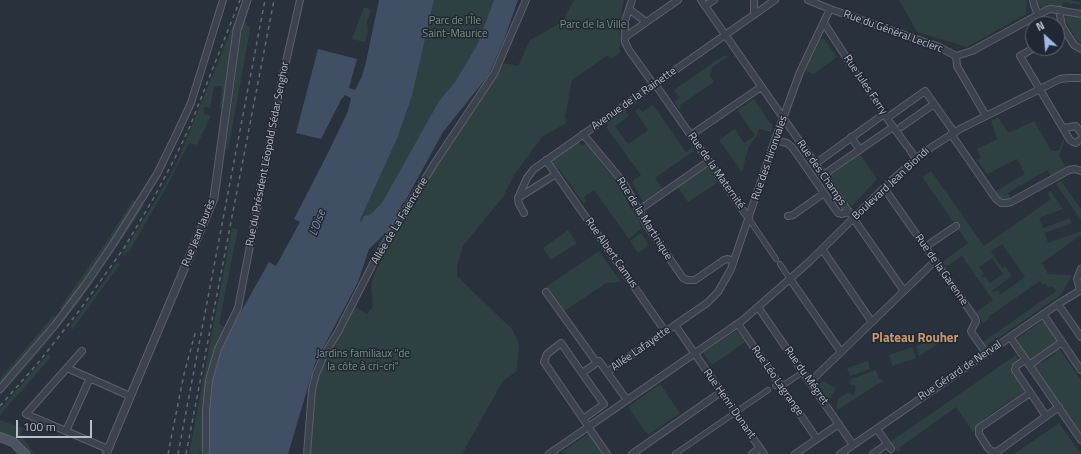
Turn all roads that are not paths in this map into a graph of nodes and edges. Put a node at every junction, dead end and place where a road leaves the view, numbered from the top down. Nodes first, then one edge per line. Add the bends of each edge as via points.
1 (223, 0) edge
2 (247, 0) edge
3 (300, 0) edge
4 (526, 0) edge
5 (632, 0) edge
6 (678, 0) edge
7 (714, 0) edge
8 (754, 0) edge
9 (775, 0) edge
10 (808, 0) edge
11 (1033, 0) edge
12 (816, 2) edge
13 (703, 3) edge
14 (629, 9) junction
15 (830, 9) junction
16 (1059, 10) junction
17 (1081, 14) edge
18 (754, 15) junction
19 (1038, 15) junction
20 (646, 22) junction
21 (824, 23) junction
22 (725, 35) junction
23 (625, 37) junction
24 (1081, 48) edge
25 (1025, 53) edge
26 (956, 56) junction
27 (850, 63) joint
28 (1081, 78) edge
29 (654, 84) junction
30 (761, 87) junction
31 (1039, 89) junction
32 (934, 104) junction
33 (886, 116) junction
34 (986, 116) junction
35 (783, 118) junction
36 (901, 127) dead end
37 (1063, 128) junction
38 (890, 129) dead end
39 (952, 133) junction
40 (1081, 133) edge
41 (583, 134) junction
42 (691, 135) junction
43 (851, 137) junction
44 (1081, 139) edge
45 (776, 140) junction
46 (860, 150) junction
47 (916, 159) junction
48 (546, 160) junction
49 (708, 161) junction
50 (815, 164) junction
51 (1081, 171) edge
52 (556, 174) junction
53 (823, 175) junction
54 (884, 188) junction
55 (824, 193) junction
56 (518, 198) junction
57 (639, 210) junction
58 (849, 212) junction
59 (524, 213) dead end
60 (788, 216) dead end
61 (749, 219) junction
62 (853, 219) junction
63 (956, 226) dead end
64 (925, 247) junction
65 (822, 249) junction
66 (776, 259) dead end
67 (734, 261) junction
68 (935, 261) junction
69 (780, 264) dead end
70 (1081, 269) edge
71 (790, 279) junction
72 (1081, 290) edge
73 (904, 291) junction
74 (546, 292) dead end
75 (707, 303) joint
76 (1058, 304) junction
77 (758, 307) junction
78 (1043, 314) junction
79 (872, 322) junction
80 (738, 324) junction
81 (675, 325) junction
82 (665, 331) junction
83 (1010, 337) junction
84 (1081, 337) edge
85 (1062, 342) junction
86 (82, 351) dead end
87 (841, 352) junction
88 (695, 353) junction
89 (986, 353) junction
90 (1027, 362) junction
91 (594, 364) dead end
92 (67, 368) junction
93 (1081, 370) edge
94 (607, 372) junction
95 (803, 372) junction
96 (582, 373) junction
97 (90, 378) junction
98 (810, 382) junction
99 (777, 384) junction
100 (0, 390) edge
101 (768, 390) dead end
102 (721, 392) junction
103 (1030, 393) junction
104 (130, 396) junction
105 (627, 400) junction
106 (1059, 407) junction
107 (736, 412) junction
108 (1046, 416) junction
109 (586, 423) junction
110 (839, 424) junction
111 (877, 429) junction
112 (66, 431) junction
113 (0, 437) edge
114 (817, 439) junction
115 (1081, 440) edge
116 (853, 445) junction
117 (107, 451) edge
118 (762, 451) edge
119 (553, 453) edge
120 (993, 453) edge
121 (24, 454) edge
122 (206, 454) edge
123 (307, 454) edge
124 (607, 454) edge
125 (632, 454) edge
126 (675, 454) edge
127 (752, 454) edge
128 (795, 454) edge
129 (840, 454) edge
130 (873, 454) edge

1 - 100 street via 191,103 157,174 88,281
2 - 104 street, Rue Jean Jaurès via 238,30 214,198
3 - 122 street, Rue du Président Léopold Sédar Senghor via 238,308 218,348 210,375
4 - 123 street, Allée de La Faïencerie via 494,74 377,256 324,356 312,390
5 - 14 street
6 - 20 street
7 - 13 street
8 - 18 street
9 - 18 street, Avenue de la Rainette
10 - 12 street, Rue du Général Leclerc
11 - 19 street
12 - 15 street, Rue du Général Leclerc
13 - 22 street, Rue des Champs
14 - 20 street
14 - 23 street via 625,21
15 - 21 street, Rue des Hironvales
15 - 26 street, Rue du Général Leclerc
16 - 17 street
16 - 19 street via 1049,9
16 - 24 street via 1062,26 1074,45
18 - 22 street, Avenue de la Rainette
19 - 26 street via 972,51
20 - 23 street
21 - 27 street, Rue Jules Ferry
21 - 35 street, Rue des Hironvales via 800,72
22 - 29 street, Avenue de la Rainette
22 - 30 street, Rue des Champs
23 - 29 street, Rue de la Maternité via 629,50
25 - 31 street via 1020,56
26 - 34 street via 956,64
27 - 33 street, Rue Jules Ferry
28 - 31 street, Boulevard Jean Biondi via 1062,78
29 - 41 street, Avenue de la Rainette
29 - 42 street, Rue de la Maternité
30 - 35 street, Rue des Champs
30 - 42 street
31 - 34 street, Boulevard Jean Biondi
31 - 37 street
32 - 33 street via 925,91
32 - 36 street
32 - 39 street
33 - 43 street
33 - 47 street, Rue Jules Ferry
34 - 39 street, Boulevard Jean Biondi
35 - 45 street, Rue des Hironvales
35 - 50 street, Rue des Champs
37 - 40 street via 1076,126
37 - 44 street via 1073,142
38 - 46 street
39 - 47 street, Boulevard Jean Biondi
39 - 51 street via 1001,203 1011,202 1069,170
41 - 48 street, Avenue de la Rainette
41 - 57 street, Rue de la Martinique via 623,182
42 - 49 street, Rue de la Maternité
43 - 46 street
43 - 50 street
45 - 55 street via 792,147
45 - 61 street, Rue des Hironvales
46 - 53 street
47 - 54 street, Boulevard Jean Biondi
48 - 52 street, Rue Albert Camus
48 - 56 street, Avenue de la Rainette via 532,171
49 - 57 street
49 - 61 street, Rue de la Maternité
50 - 53 street, Rue des Champs
52 - 56 street
52 - 82 street, Rue Albert Camus
53 - 58 street, Rue des Champs
54 - 62 street, Boulevard Jean Biondi
54 - 64 street, Rue de la Garenne
55 - 58 street via 838,213
55 - 60 street
56 - 59 street
57 - 67 street, Rue de la Martinique via 685,279 697,279 724,260
58 - 62 street, Rue des Champs
61 - 66 street, Rue de la Maternité
61 - 67 street, Rue des Hironvales
62 - 65 street, Boulevard Jean Biondi
62 - 73 street, Rue des Champs
63 - 64 street
64 - 68 street, Rue de la Garenne
65 - 71 street, Boulevard Jean Biondi
65 - 79 street
67 - 75 street, Rue des Hironvales via 718,292
68 - 73 street
68 - 89 street, Rue de la Garenne via 975,318 972,333
69 - 71 street
70 - 72 street via 1077,279
71 - 77 street, Boulevard Jean Biondi
71 - 87 street
72 - 76 street, Rue Gérard de Nerval
73 - 79 street
74 - 94 street
75 - 81 street, Allée Lafayette
76 - 78 street, Rue Gérard de Nerval
76 - 84 street
77 - 80 street, Boulevard Jean Biondi
77 - 95 street, Rue du Mégret
78 - 83 street, Rue Gérard de Nerval
78 - 85 street
79 - 87 street
80 - 88 street, Boulevard Jean Biondi
80 - 99 street, Rue Léo Lagrange
81 - 82 street, Allée Lafayette
81 - 88 street, Rue Henri Dunant
82 - 94 street, Allée Lafayette
83 - 89 street, Rue Gérard de Nerval
83 - 90 street
85 - 90 street
85 - 93 street
86 - 92 street
87 - 98 street
88 - 102 street, Rue Henri Dunant
88 - 105 street, Boulevard Jean Biondi
89 - 111 street, Rue Gérard de Nerval
90 - 103 street via 1016,366 1015,370
90 - 106 street
91 - 96 street
92 - 97 street
92 - 112 street via 26,414
94 - 105 street
95 - 98 street, Rue du Mégret
95 - 99 street via 785,384
96 - 109 street via 604,404
96 - 109 street via 561,344 547,354 544,362
97 - 104 street
97 - 112 street
98 - 110 street, Rue du Mégret
99 - 114 street, Rue Léo Lagrange
101 - 107 street
102 - 107 street, Rue Henri Dunant
102 - 125 street
103 - 108 street
103 - 120 street via 979,428 979,434
104 - 117 street, Rue Jean Jaurès
105 - 109 street, Boulevard Jean Biondi
106 - 108 street
106 - 115 street
107 - 118 street, Rue Henri Dunant
107 - 126 street
108 - 120 street
109 - 119 street
109 - 124 street
110 - 114 street
110 - 116 street, Rue du Mégret
111 - 116 street, Rue Gérard de Nerval
111 - 130 street via 889,446
112 - 117 street
113 - 121 main road via 13,442
114 - 128 street
116 - 129 street, Rue Gérard de Nerval
118 - 127 street

